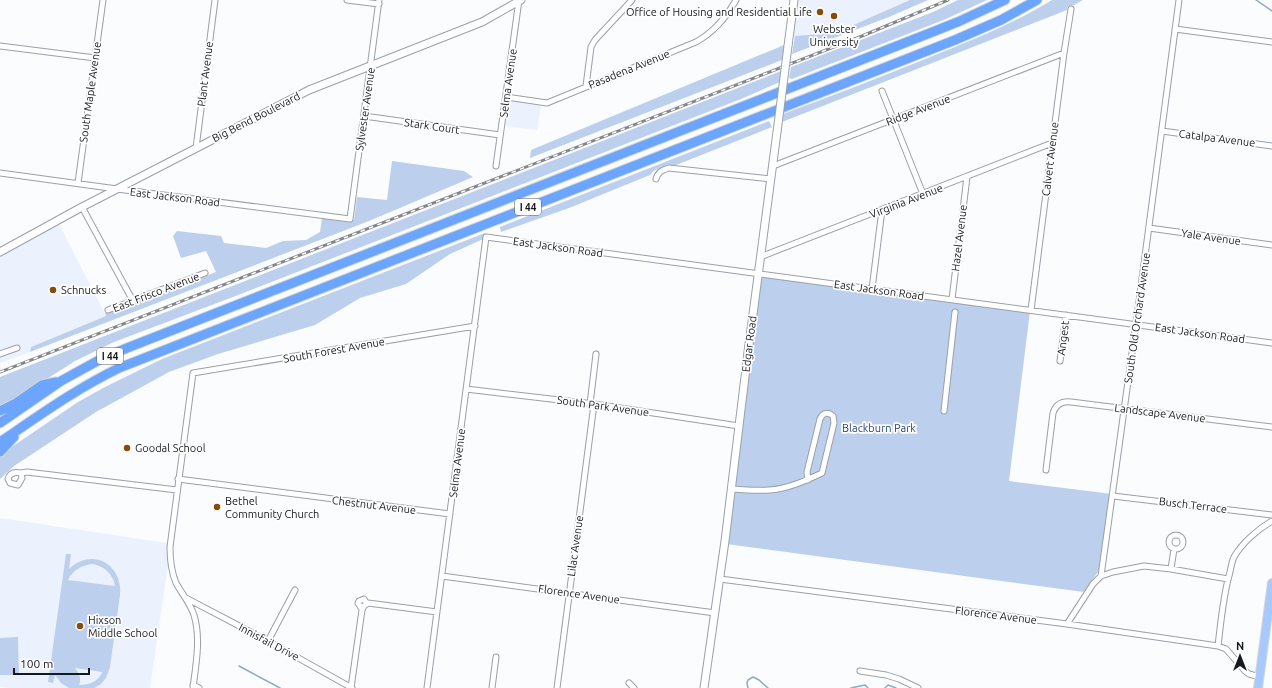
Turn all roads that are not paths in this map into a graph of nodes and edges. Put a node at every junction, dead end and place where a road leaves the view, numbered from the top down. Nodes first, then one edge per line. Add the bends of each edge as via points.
1 (103, 0) edge
2 (215, 0) edge
3 (347, 0) edge
4 (632, 0) edge
5 (736, 0) edge
6 (794, 0) edge
7 (1005, 0) edge
8 (1037, 0) edge
9 (1179, 0) edge
10 (519, 1) edge
11 (379, 2) edge
12 (1071, 9) dead end
13 (1175, 29) junction
14 (1272, 42) edge
15 (0, 46) edge
16 (1064, 53) junction
17 (95, 58) junction
18 (371, 65) junction
19 (586, 86) junction
20 (882, 91) dead end
21 (506, 97) junction
22 (364, 116) junction
23 (893, 120) junction
24 (1162, 131) junction
25 (500, 135) junction
26 (1052, 143) junction
27 (1272, 146) edge
28 (196, 148) junction
29 (496, 166) dead end
30 (773, 166) junction
31 (0, 173) edge
32 (967, 177) junction
33 (656, 179) dead end
34 (771, 179) junction
35 (78, 183) junction
36 (117, 189) junction
37 (923, 194) junction
38 (82, 207) junction
39 (882, 210) junction
40 (350, 218) joint
41 (1149, 228) junction
42 (486, 237) joint
43 (1272, 245) edge
44 (0, 252) edge
45 (760, 257) junction
46 (205, 274) dead end
47 (758, 274) junction
48 (872, 289) junction
49 (952, 299) junction
50 (132, 301) junction
51 (108, 310) dead end
52 (1031, 310) junction
53 (955, 312) dead end
54 (1066, 315) junction
55 (1136, 324) junction
56 (475, 326) junction
57 (1272, 343) edge
58 (17, 348) dead end
59 (0, 354) edge
60 (596, 354) dead end
61 (1060, 361) dead end
62 (61, 381) junction
63 (466, 389) junction
64 (592, 404) junction
65 (1125, 409) junction
66 (0, 411) edge
67 (944, 411) dead end
68 (0, 423) edge
69 (25, 425) junction
70 (739, 426) junction
71 (1272, 427) edge
72 (0, 442) edge
73 (0, 452) edge
74 (1046, 470) dead end
75 (22, 473) dead end
76 (178, 479) junction
77 (808, 480) junction
78 (731, 489) junction
79 (176, 490) junction
80 (1113, 496) junction
81 (450, 514) junction
82 (1272, 515) edge
83 (1272, 521) edge
84 (1174, 548) dead end
85 (1171, 569) junction
86 (442, 576) junction
87 (1101, 576) junction
88 (720, 578) junction
89 (1228, 578) junction
90 (1272, 583) edge
91 (295, 590) dead end
92 (569, 593) junction
93 (186, 598) junction
94 (437, 612) junction
95 (715, 613) junction
96 (1067, 624) junction
97 (268, 641) junction
98 (1218, 646) junction
99 (496, 657) dead end
100 (860, 671) dead end
101 (1260, 677) junction
102 (629, 683) dead end
103 (193, 686) edge
104 (199, 688) edge
105 (351, 688) edge
106 (427, 688) edge
107 (492, 688) edge
108 (557, 688) edge
109 (634, 688) edge
110 (704, 688) edge
111 (918, 688) edge
112 (1258, 688) edge

1 - 17 street, South Maple Avenue
2 - 28 street, Plant Avenue
3 - 11 street
4 - 19 street via 591,47
5 - 19 street, Pasadena Avenue via 725,18 696,42
6 - 30 street, Edgar Road, bridge
7 - 62 highway, I 44 via 935,31 127,348
8 - 69 highway, I 44 via 1001,20 954,40 119,368 71,394
9 - 13 street, South Old Orchard Avenue
10 - 18 street, Big Bend Boulevard via 482,22
10 - 21 street, Selma Avenue
11 - 18 street, Sylvester Avenue
12 - 16 street, Calvert Avenue
13 - 14 street
13 - 24 street, South Old Orchard Avenue
15 - 17 street
16 - 23 street, Ridge Avenue
16 - 26 street, Calvert Avenue
17 - 35 street, South Maple Avenue
18 - 22 street, Sylvester Avenue
18 - 28 street, Big Bend Boulevard via 309,90
19 - 21 street, Pasadena Avenue via 547,103
20 - 23 street
21 - 25 street, Selma Avenue
22 - 25 street, Stark Court
22 - 40 street, Sylvester Avenue
23 - 30 street, Ridge Avenue
23 - 37 street
24 - 27 street, Catalpa Avenue
24 - 41 street, South Old Orchard Avenue
25 - 29 street, Selma Avenue
26 - 32 street, Virginia Avenue
26 - 52 street, Calvert Avenue
28 - 36 street, Big Bend Boulevard
30 - 34 street, Edgar Road
31 - 35 street, East Jackson Road
32 - 37 street, Virginia Avenue
32 - 49 street, Hazel Avenue
33 - 34 street via 657,174 669,168
34 - 45 street, Edgar Road
35 - 36 street, East Jackson Road
36 - 38 street, Big Bend Boulevard
36 - 40 street, East Jackson Road
37 - 39 street, Virginia Avenue
38 - 44 street, Big Bend Boulevard
38 - 50 street
39 - 45 street, Virginia Avenue
39 - 48 street
41 - 43 street, Yale Avenue
41 - 55 street, South Old Orchard Avenue
42 - 47 street, East Jackson Road
42 - 56 street, Selma Avenue
45 - 47 street, Edgar Road
46 - 50 street, East Frisco Avenue
47 - 48 street, East Jackson Road
47 - 70 street, Edgar Road
48 - 49 street, East Jackson Road
49 - 52 street, East Jackson Road
50 - 51 street, East Frisco Avenue
52 - 54 street, East Jackson Road
53 - 67 street
54 - 55 street, East Jackson Road
54 - 61 street, Angest
55 - 57 street, East Jackson Road
55 - 65 street, South Old Orchard Avenue
56 - 63 street, Selma Avenue
56 - 76 street, South Forest Avenue via 193,373
58 - 59 street
60 - 64 street, Lilac Avenue
62 - 66 highway via 42,385
62 - 68 highway, I 44
63 - 64 street, South Park Avenue
63 - 81 street, Selma Avenue
64 - 70 street, South Park Avenue
64 - 92 street, Lilac Avenue
65 - 71 street, Landscape Avenue
65 - 74 street, Landscape Avenue via 1067,402 1058,405 1053,412
65 - 80 street, South Old Orchard Avenue
69 - 72 highway, I 44
69 - 73 highway
70 - 78 street, Edgar Road
75 - 79 street
76 - 79 street
76 - 81 street, Chestnut Avenue
77 - 77 street via 822,474 834,423 833,416 828,413 820,419 807,472
77 - 78 street via 770,490
78 - 88 street, Edgar Road
79 - 93 street via 170,557 173,575
80 - 82 street, Busch Terrace
80 - 87 street, South Old Orchard Avenue
81 - 86 street, Selma Avenue
83 - 89 street via 1248,539 1240,549 1234,558
84 - 85 street
85 - 87 street via 1144,566
85 - 89 street
86 - 92 street, Florence Avenue
86 - 94 street, Selma Avenue
87 - 96 street
88 - 95 street, Edgar Road
88 - 96 street, Florence Avenue
89 - 98 street
90 - 101 main road
91 - 97 street
92 - 95 street, Florence Avenue
92 - 108 street, Lilac Avenue
93 - 97 street, Innisfail Drive
93 - 103 street via 198,635
94 - 105 street via 364,606
94 - 106 street, Selma Avenue
95 - 110 street, Edgar Road
96 - 98 street, Florence Avenue
97 - 105 street, Innisfail Drive
98 - 101 street, Florence Avenue via 1226,649 1244,671
99 - 107 street
100 - 111 street via 892,677
101 - 112 main road
102 - 109 street
103 - 104 street

